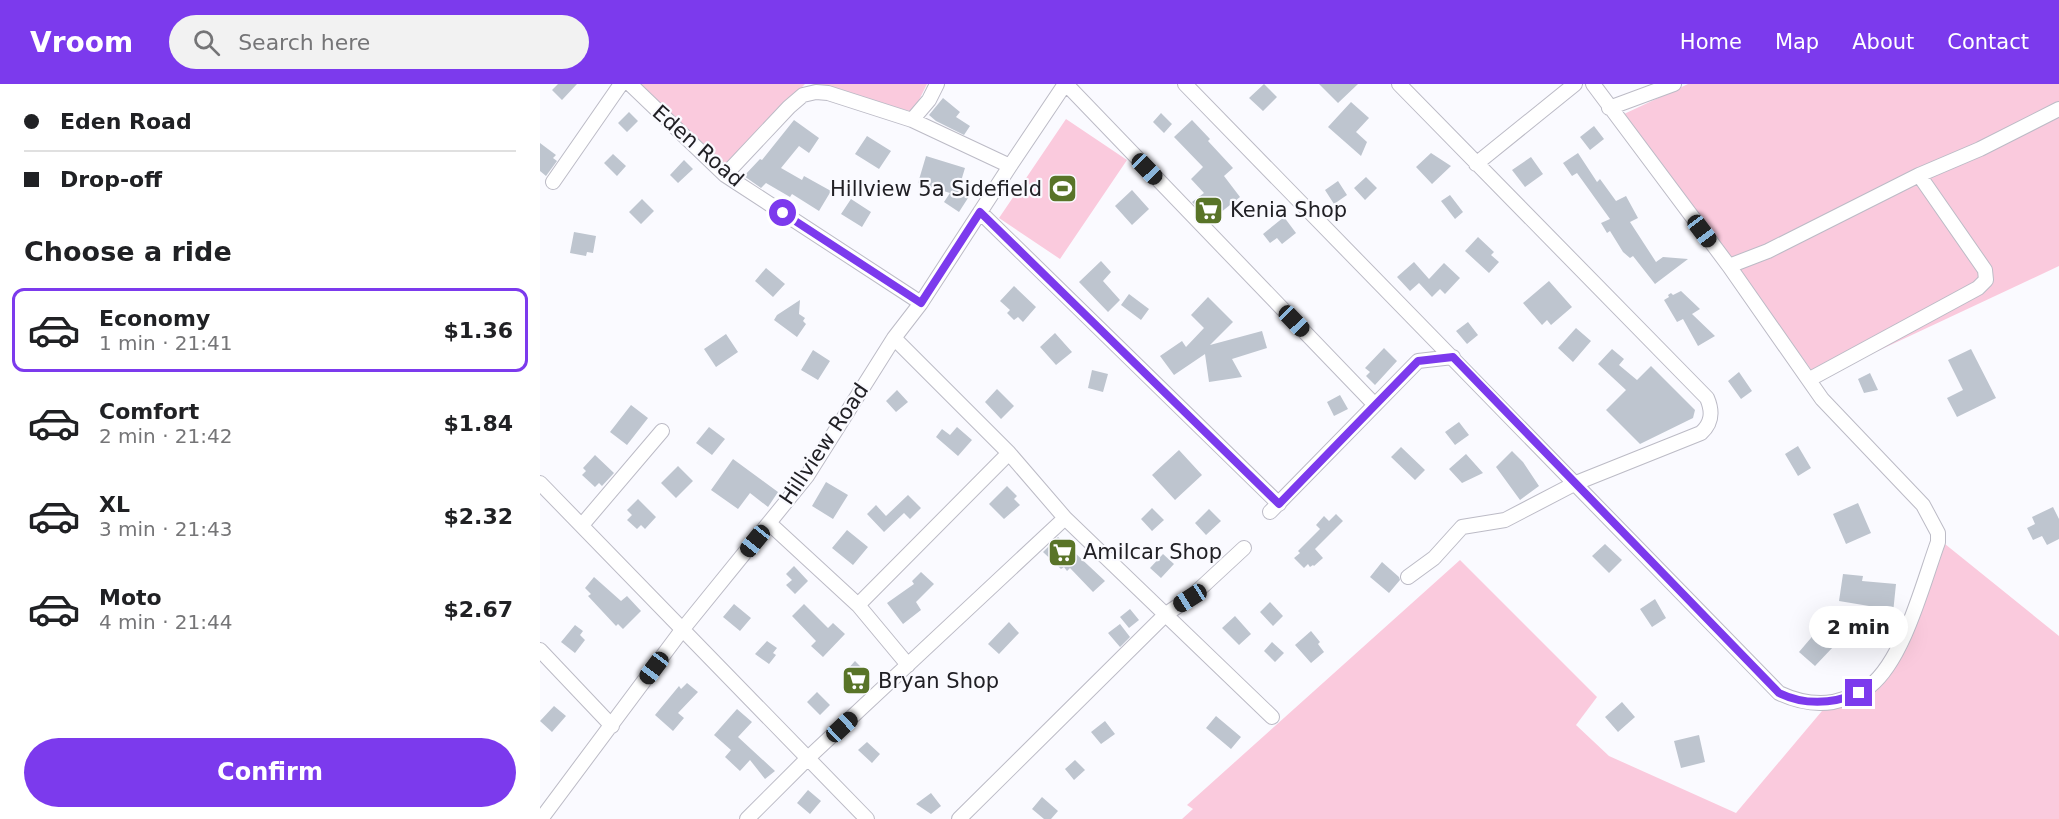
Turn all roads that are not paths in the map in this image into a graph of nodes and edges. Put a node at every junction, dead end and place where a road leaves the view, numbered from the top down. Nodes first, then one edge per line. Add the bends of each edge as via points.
1 (621, 84) edge
2 (630, 84) edge
3 (937, 84) edge
4 (1065, 84) edge
5 (1185, 84) edge
6 (1399, 84) edge
7 (1575, 84) edge
8 (1593, 84) edge
9 (1674, 84) edge
10 (1609, 108) junction
11 (2059, 109) edge
12 (912, 120) junction
13 (1476, 164) junction
14 (1010, 166) junction
15 (725, 175) junction
16 (1919, 175) junction
17 (553, 182) dead end
18 (980, 212) junction
19 (1729, 266) junction
20 (921, 303) junction
21 (894, 338) junction
22 (1453, 357) junction
23 (1810, 379) junction
24 (1375, 405) junction
25 (662, 431) dead end
26 (1009, 453) junction
27 (540, 483) edge
28 (1576, 483) junction
29 (1065, 518) junction
30 (770, 523) junction
31 (582, 525) junction
32 (1244, 548) dead end
33 (1408, 577) dead end
34 (858, 604) junction
35 (1166, 614) junction
36 (682, 630) junction
37 (540, 650) edge
38 (908, 664) junction
39 (1272, 717) dead end
40 (612, 726) junction
41 (808, 758) junction
42 (541, 819) edge
43 (747, 819) edge
44 (867, 819) edge
45 (959, 819) edge

1 - 17 street
2 - 15 street, Eden Road
3 - 12 street
4 - 14 street, Hillview Road
4 - 24 street
5 - 22 street
6 - 13 street
7 - 13 street
8 - 10 street
9 - 10 street
10 - 19 street
11 - 16 street
12 - 14 street
12 - 15 street via 828,93 809,93 789,108
13 - 28 street via 1707,398 1710,407 1709,426 1701,433
14 - 18 street, Hillview Road
15 - 20 street, Eden Road
16 - 19 street via 1768,251
16 - 23 street via 1985,270 1986,280 1978,288
18 - 20 street, Hillview Road
18 - 24 street via 1274,508
19 - 23 street
20 - 21 street, Hillview Road
21 - 26 street
21 - 30 street, Hillview Road via 807,476
22 - 24 street via 1418,361
22 - 28 street
23 - 28 street via 1833,412 1923,505 1938,533 1905,635 1882,673 1859,693 1825,703 1792,699 1779,693
25 - 31 street
26 - 29 street
26 - 34 street
27 - 31 street
28 - 33 street via 1505,520 1462,527 1434,558
29 - 35 street
29 - 38 street
30 - 34 street
30 - 36 street, Hillview Road
31 - 36 street
32 - 35 street via 1190,598
34 - 38 street
35 - 39 street
35 - 45 street
36 - 40 street, Hillview Road
36 - 41 street
37 - 40 street
38 - 41 street
40 - 42 street, Hillview Road
41 - 43 street
41 - 44 street

